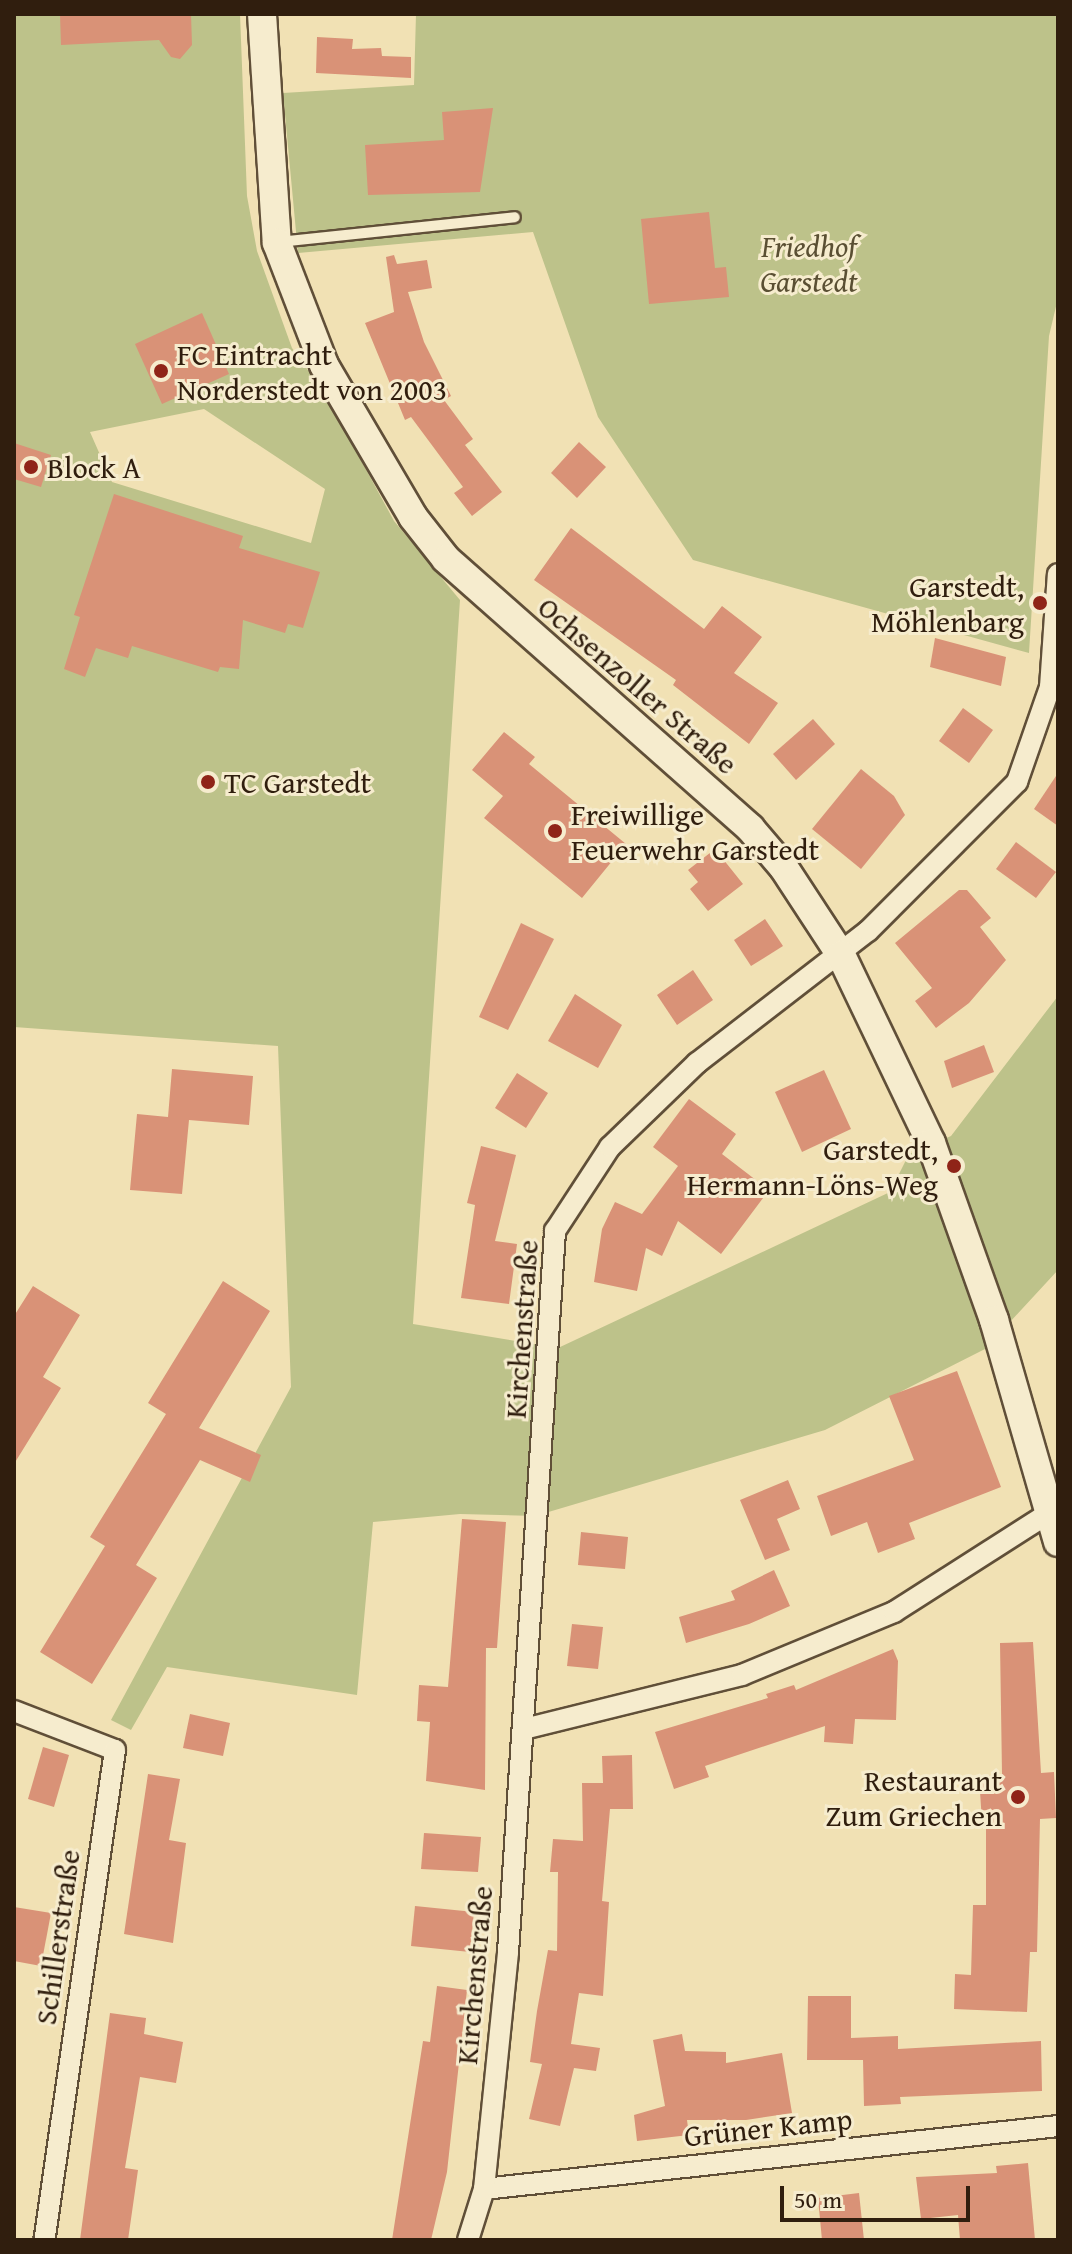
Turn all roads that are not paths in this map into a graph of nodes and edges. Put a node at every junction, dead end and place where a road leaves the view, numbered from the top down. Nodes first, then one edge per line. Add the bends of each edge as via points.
1 (262, 14) edge
2 (515, 217) dead end
3 (277, 243) junction
4 (1058, 574) edge
5 (841, 955) junction
6 (1055, 1521) edge
7 (14, 1711) edge
8 (524, 1729) junction
9 (1058, 2126) edge
10 (484, 2189) junction
11 (44, 2240) edge
12 (468, 2240) edge

1 - 3 street, Ochsenzoller Straße
2 - 3 lane
3 - 5 street, Ochsenzoller Straße via 324,365 413,517 446,559 750,828 784,868
4 - 5 street, Kirchenstraße via 1050,687 1017,782
5 - 6 street, Ochsenzoller Straße via 931,1143 994,1320
5 - 8 street, Kirchenstraße via 697,1063 640,1118 610,1147 555,1231
6 - 8 street via 894,1612 756,1669
7 - 11 street, Schillerstraße via 115,1750
8 - 10 street, Kirchenstraße
9 - 10 street, Grüner Kamp
10 - 12 street, Kirchenstraße

